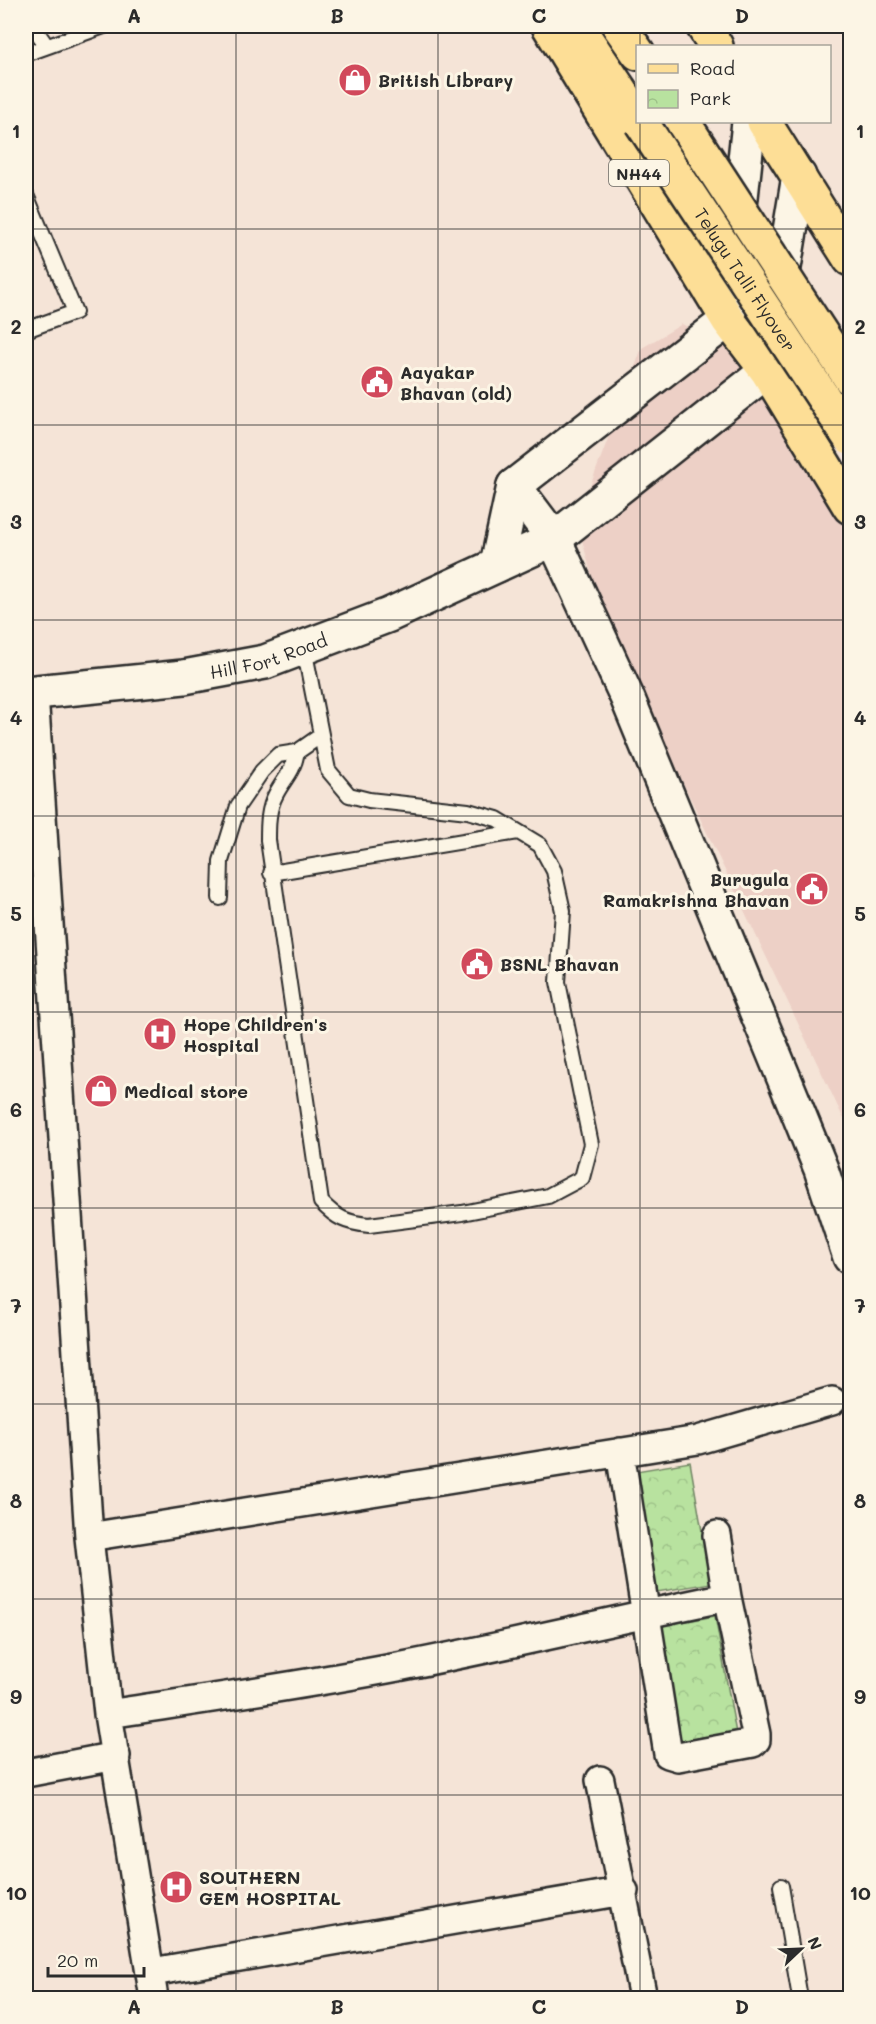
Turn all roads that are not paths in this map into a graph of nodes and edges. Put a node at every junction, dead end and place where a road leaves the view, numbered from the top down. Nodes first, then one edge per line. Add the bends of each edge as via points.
1 (33, 26) edge
2 (104, 26) edge
3 (549, 26) edge
4 (578, 26) edge
5 (619, 26) edge
6 (703, 26) edge
7 (87, 28) edge
8 (46, 45) junction
9 (715, 45) edge
10 (636, 50) edge
11 (26, 54) edge
12 (636, 114) edge
13 (641, 123) edge
14 (684, 123) edge
15 (749, 123) edge
16 (765, 123) edge
17 (799, 176) junction
18 (26, 195) edge
19 (850, 259) edge
20 (728, 320) junction
21 (26, 330) edge
22 (767, 371) junction
23 (850, 378) edge
24 (850, 438) edge
25 (514, 486) junction
26 (850, 507) edge
27 (554, 539) junction
28 (497, 565) junction
29 (304, 648) junction
30 (30, 693) edge
31 (321, 736) junction
32 (297, 752) junction
33 (518, 832) junction
34 (271, 873) junction
35 (220, 898) dead end
36 (850, 1257) edge
37 (832, 1401) dead end
38 (620, 1452) junction
39 (717, 1535) dead end
40 (89, 1537) junction
41 (727, 1598) junction
42 (645, 1614) junction
43 (108, 1714) junction
44 (116, 1756) junction
45 (26, 1773) edge
46 (600, 1780) dead end
47 (781, 1886) dead end
48 (624, 1891) junction
49 (152, 1972) junction
50 (154, 1998) edge
51 (643, 1998) edge
52 (800, 1998) edge

1 - 8 lane
2 - 7 lane
3 - 20 main road, NH44
4 - 12 main road
5 - 10 main road
6 - 9 main road
7 - 8 lane
8 - 11 lane
13 - 24 main road, Telugu Talli Flyover, bridge
14 - 23 main road, Telugu Talli Flyover, bridge
15 - 20 main road
16 - 17 main road
17 - 19 main road
17 - 22 main road
18 - 21 lane via 75,312
20 - 22 main road, NH44
20 - 25 main road
22 - 26 main road, NH44
22 - 27 main road, Hill Fort Road
25 - 27 main road
25 - 28 main road
27 - 28 main road, Hill Fort Road
27 - 36 main road via 641,730 800,1116
28 - 29 main road, Hill Fort Road via 389,615
29 - 30 main road, Hill Fort Road via 265,662 184,677
29 - 31 lane
30 - 40 street
31 - 32 lane
31 - 33 lane via 328,770 349,795 468,811 497,819
32 - 34 lane via 294,768 276,793 268,813
32 - 35 lane via 278,755 238,806 221,861
33 - 34 lane
33 - 34 lane via 540,845 554,871 563,911 558,982 591,1144 582,1178 568,1188 548,1196 462,1213 369,1225 348,1223 321,1202
37 - 38 street via 698,1440
38 - 40 street
38 - 42 street
39 - 41 street
40 - 43 street
41 - 42 street
41 - 42 street via 756,1734 753,1743 678,1757 668,1754
42 - 43 street via 404,1666
43 - 44 street
44 - 45 street
44 - 49 street
46 - 48 street
47 - 52 lane
48 - 49 street
48 - 51 street
49 - 50 street

